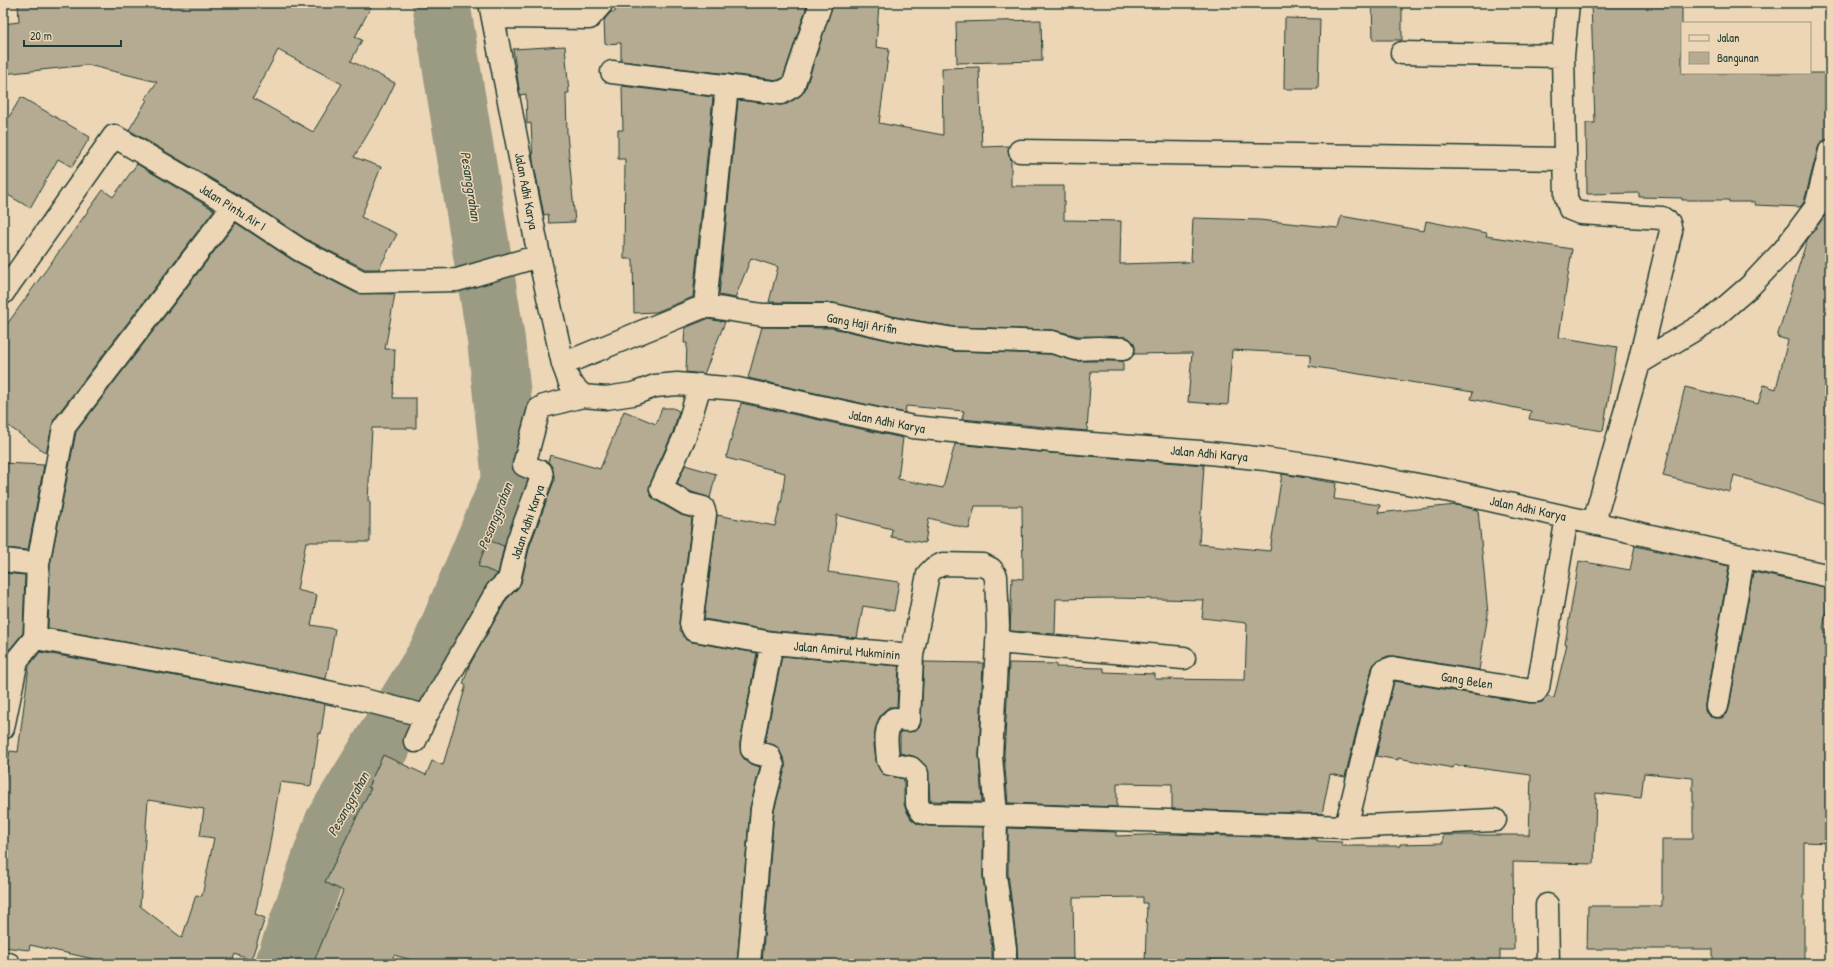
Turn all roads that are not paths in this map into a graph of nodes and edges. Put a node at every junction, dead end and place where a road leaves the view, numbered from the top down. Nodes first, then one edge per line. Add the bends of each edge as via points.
1 (602, 3) edge
2 (821, 3) edge
3 (1568, 3) edge
4 (492, 10) edge
5 (1402, 53) dead end
6 (1563, 56) junction
7 (612, 72) dead end
8 (727, 86) junction
9 (1020, 151) dead end
10 (1830, 151) edge
11 (1564, 159) junction
12 (233, 206) junction
13 (539, 256) junction
14 (3, 293) edge
15 (706, 306) junction
16 (1123, 349) dead end
17 (1639, 363) junction
18 (563, 364) junction
19 (700, 385) junction
20 (584, 396) junction
21 (1567, 517) junction
22 (1594, 522) junction
23 (1743, 558) junction
24 (3, 560) edge
25 (38, 564) junction
26 (1830, 576) edge
27 (35, 638) junction
28 (997, 642) junction
29 (772, 643) junction
30 (912, 656) junction
31 (1184, 658) dead end
32 (1717, 706) dead end
33 (425, 716) junction
34 (3, 728) edge
35 (415, 741) dead end
36 (996, 815) junction
37 (1495, 820) dead end
38 (1346, 827) junction
39 (1547, 905) dead end
40 (3, 963) edge
41 (9, 964) edge
42 (749, 964) edge
43 (1005, 964) edge
44 (1548, 964) edge

1 - 4 street via 589,18
2 - 8 street via 790,88 781,94
3 - 6 street
4 - 13 street, Jalan Adhi Karya
5 - 6 street
6 - 11 street
7 - 8 street
8 - 15 street
9 - 11 street
10 - 17 street via 1816,207 1784,250 1750,286 1712,319
11 - 17 street via 1566,197 1570,209 1580,213 1649,216 1662,218 1669,223 1670,231
12 - 13 street, Jalan Pintu Air I via 300,250 362,282 457,280
12 - 14 street, Jalan Pintu Air I via 114,136
12 - 25 street via 64,427
13 - 18 street, Jalan Adhi Karya
15 - 16 street, Gang Haji Arifin via 763,315 833,315 954,339 1052,342 1076,349
15 - 18 street
17 - 22 street
18 - 20 street, Jalan Adhi Karya via 570,383
19 - 20 street, Jalan Adhi Karya via 655,386 633,394 606,398
19 - 21 street, Jalan Adhi Karya via 779,397 914,427 1265,458 1450,491
19 - 29 street, Jalan Amirul Mukminin via 685,436 661,489 687,504 703,508 705,514 691,624 694,630
20 - 33 street, Jalan Adhi Karya via 539,409 524,464 541,472 542,477 518,540 509,580 497,591
21 - 22 street, Jalan Adhi Karya
21 - 38 street, Gang Belen via 1538,688 1531,691 1392,668 1384,671
22 - 23 street, Jalan Adhi Karya
23 - 26 street, Jalan Adhi Karya
23 - 32 street
24 - 25 street
25 - 27 street
27 - 33 street via 286,684
27 - 34 street via 17,660
28 - 30 street via 996,576 991,569 983,565 943,564 928,574
28 - 31 street
28 - 36 street via 991,756
29 - 30 street, Jalan Amirul Mukminin
29 - 42 street via 752,744 752,749 757,753 770,756 773,766 762,809
30 - 36 street, Jalan Amirul Mukminin via 910,720 894,719 890,723 887,731 890,764 911,768 917,774 917,804 922,812
33 - 35 street, Jalan Adhi Karya
36 - 38 street
36 - 43 street via 995,875
37 - 38 street
39 - 44 street
40 - 41 street

